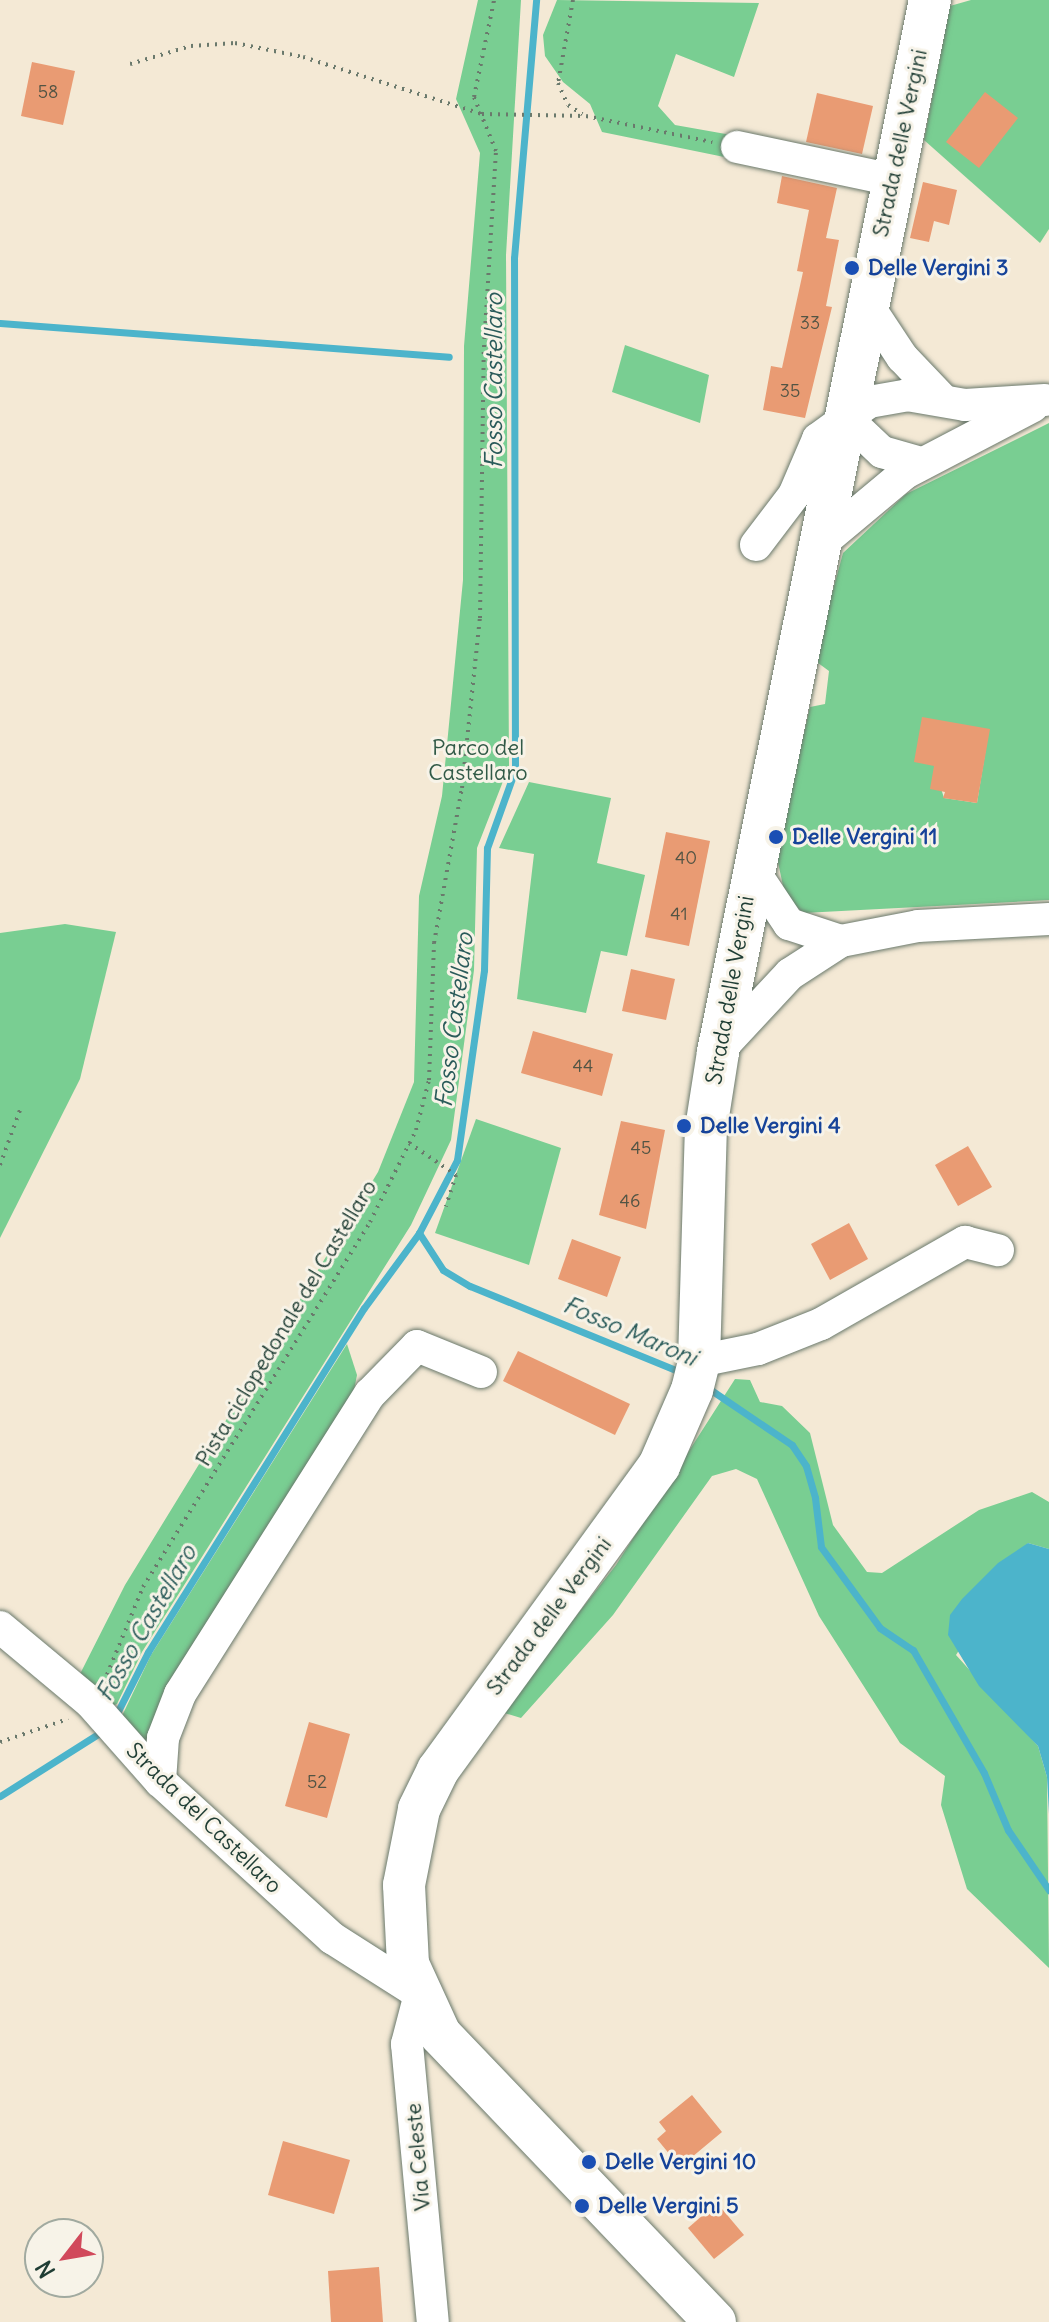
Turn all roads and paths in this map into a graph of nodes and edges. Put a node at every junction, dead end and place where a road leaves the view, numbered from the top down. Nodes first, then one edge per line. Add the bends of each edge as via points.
1 (494, 0) edge
2 (573, 0) edge
3 (930, 0) edge
4 (130, 64) dead end
5 (482, 114) junction
6 (586, 116) junction
7 (737, 147) joint
8 (893, 180) junction
9 (867, 304) junction
10 (941, 398) junction
11 (1047, 400) edge
12 (844, 416) junction
13 (921, 463) junction
14 (756, 545) dead end
15 (819, 545) junction
16 (753, 870) junction
17 (1049, 919) edge
18 (789, 924) junction
19 (841, 941) junction
20 (738, 944) junction
21 (790, 974) junction
22 (718, 1052) junction
23 (20, 1110) dead end
24 (409, 1143) junction
25 (0, 1165) edge
26 (446, 1206) dead end
27 (998, 1250) dead end
28 (699, 1361) junction
29 (481, 1372) dead end
30 (0, 1627) edge
31 (92, 1706) junction
32 (0, 1742) edge
33 (160, 1781) junction
34 (420, 1994) junction
35 (433, 2322) edge
36 (715, 2322) edge

1 - 5 path, Pista ciclopedonale del Castellaro via 474,97
2 - 6 path via 558,83 568,105
3 - 8 main road, Strada delle Vergini
4 - 5 path via 191,46 235,43 303,57
5 - 6 path
5 - 24 path, Pista ciclopedonale del Castellaro via 496,151 484,347 480,618 462,788 434,943 429,1080
6 - 7 path
7 - 8 street
8 - 9 main road, Strada delle Vergini
9 - 10 street via 902,357
9 - 12 main road, Strada delle Vergini
10 - 11 street via 965,405
10 - 12 street via 888,397
11 - 13 street
12 - 13 street via 882,452
12 - 14 street via 818,439 794,495
12 - 15 main road, Strada delle Vergini
13 - 15 street
15 - 16 main road, Strada delle Vergini
16 - 18 street
16 - 20 main road, Strada delle Vergini
17 - 19 street via 918,926
18 - 19 street
18 - 20 street via 764,929
19 - 21 street
20 - 21 street via 765,965
20 - 22 main road, Strada delle Vergini
21 - 22 street
22 - 28 main road, Strada delle Vergini via 701,1197
23 - 25 path
24 - 26 path via 456,1175
24 - 31 path, Pista ciclopedonale del Castellaro via 339,1275 143,1587
27 - 28 street via 965,1242 821,1324 758,1349
28 - 34 main road, Strada delle Vergini via 683,1416 642,1490 457,1738 419,1809 403,1919 408,1964
29 - 33 street via 417,1346 370,1394 180,1694 163,1738
30 - 31 street, Strada del Castellaro
31 - 32 path
31 - 33 street, Strada del Castellaro
33 - 34 street, Strada del Castellaro via 332,1938
34 - 35 street, Via Celeste via 407,2044
34 - 36 main road, Strada delle Vergini via 461,2059

